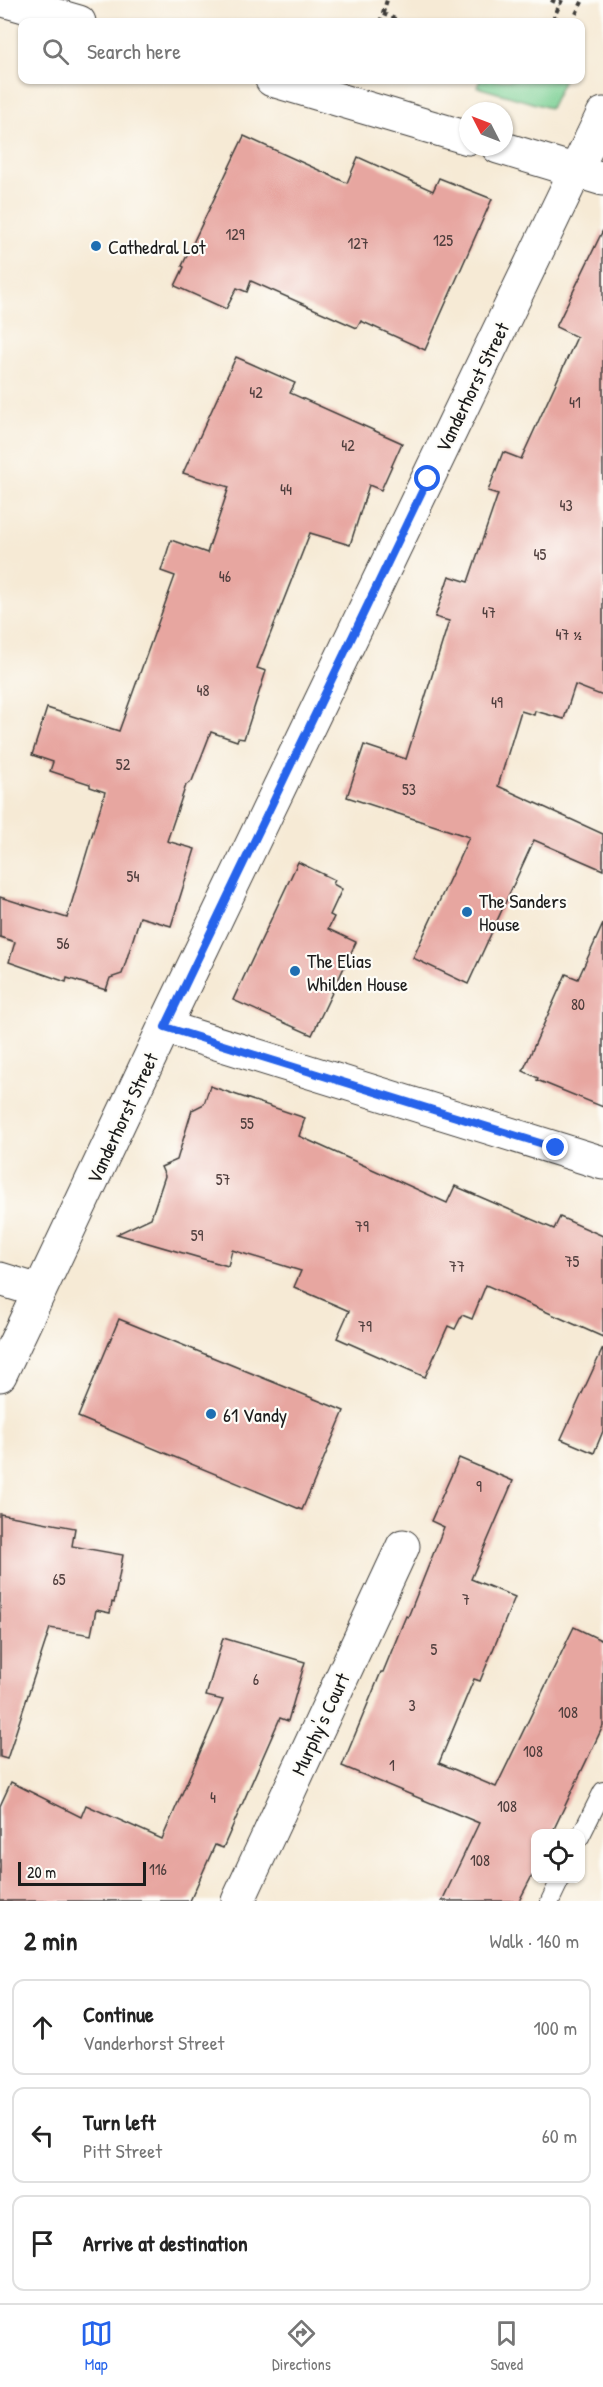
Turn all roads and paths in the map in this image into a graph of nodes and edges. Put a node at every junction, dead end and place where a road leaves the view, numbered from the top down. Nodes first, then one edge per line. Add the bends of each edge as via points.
1 (3, 0) edge
2 (387, 0) edge
3 (551, 0) edge
4 (583, 0) edge
5 (561, 2) edge
6 (383, 15) junction
7 (65, 18) edge
8 (382, 18) edge
9 (392, 18) edge
10 (557, 18) edge
11 (574, 18) edge
12 (286, 84) edge
13 (603, 114) edge
14 (459, 135) edge
15 (513, 152) edge
16 (590, 175) edge
17 (165, 1027) junction
18 (603, 1163) edge
19 (0, 1279) edge
20 (39, 1291) junction
21 (0, 1375) edge
22 (403, 1546) dead end
23 (603, 1791) edge
24 (584, 1829) edge
25 (559, 1883) edge
26 (238, 1901) edge
27 (550, 1901) edge

1 - 7 street
2 - 6 path
3 - 5 path
4 - 11 path
5 - 10 path
6 - 8 path
6 - 9 path
12 - 14 street
13 - 16 street, Vanderhorst Street
15 - 16 street
16 - 17 street, Vanderhorst Street
17 - 18 street
17 - 20 street, Vanderhorst Street
19 - 20 street
20 - 21 street, Vanderhorst Street
22 - 26 street, Murphy's Court
23 - 24 lane
25 - 27 lane

